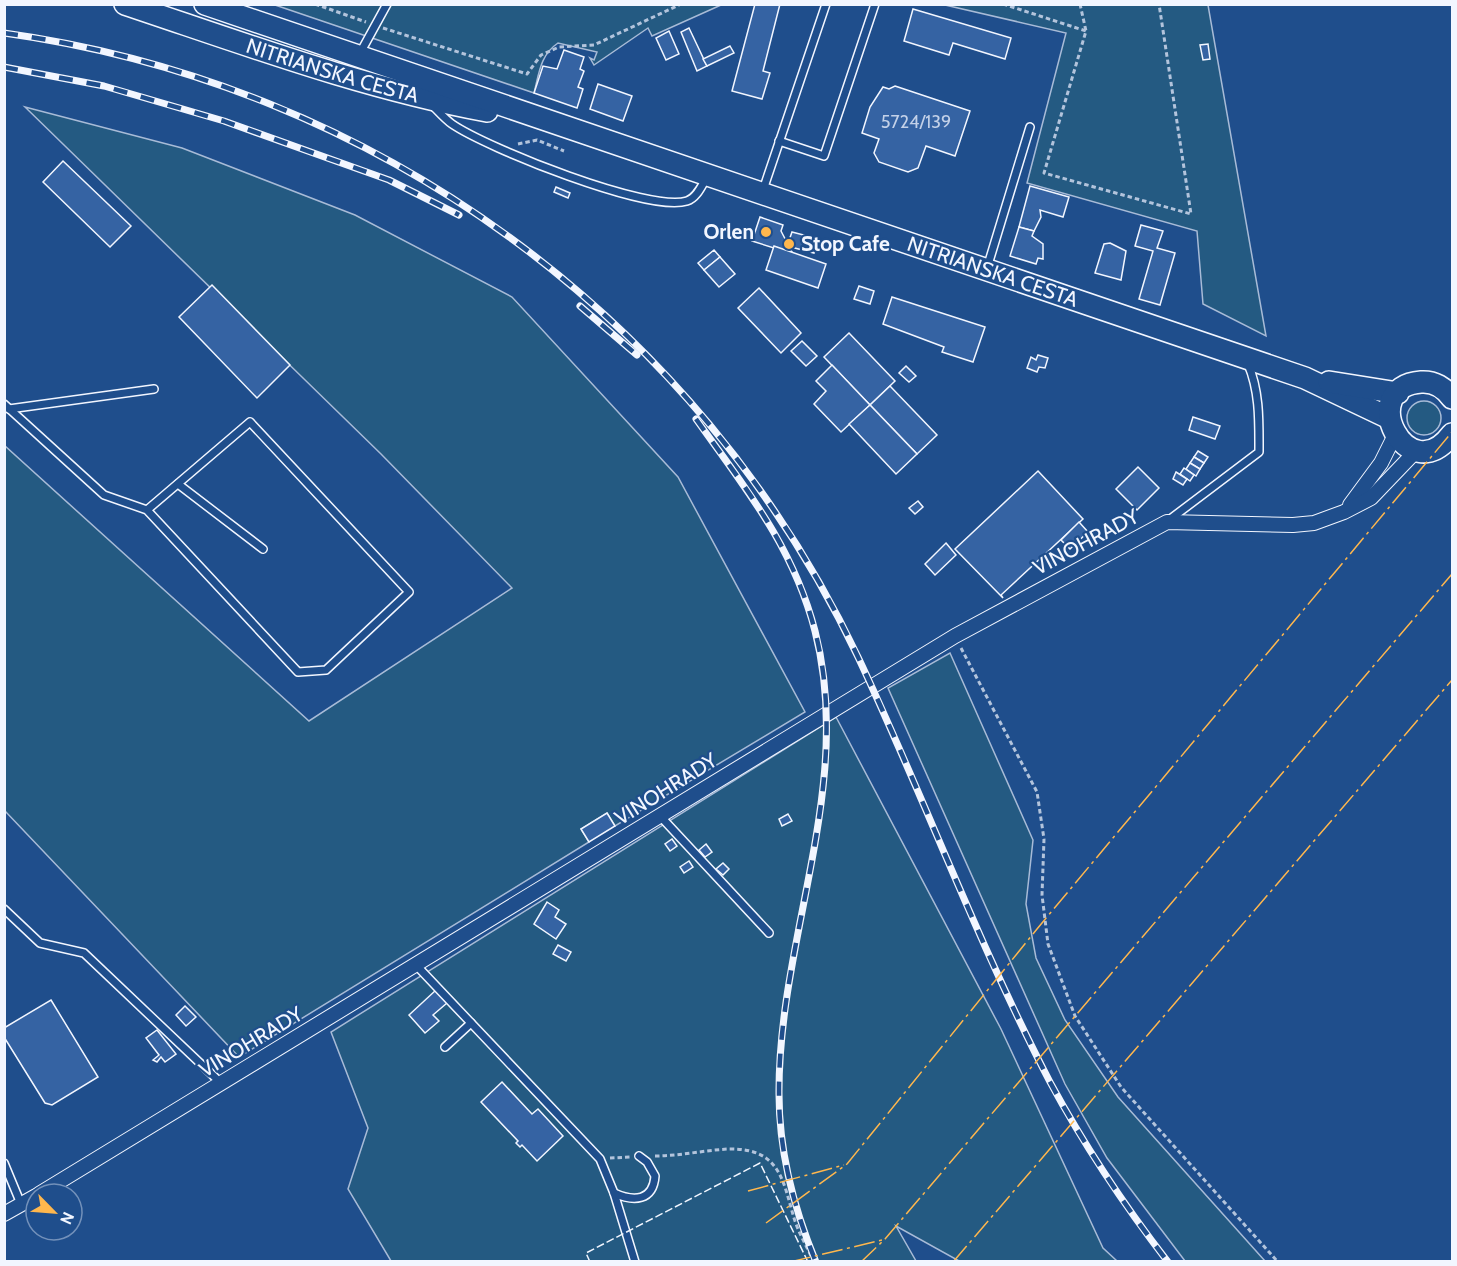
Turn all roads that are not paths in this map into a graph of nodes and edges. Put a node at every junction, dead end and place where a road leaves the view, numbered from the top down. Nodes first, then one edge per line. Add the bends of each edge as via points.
1 (125, 4) edge
2 (205, 4) edge
3 (387, 4) edge
4 (826, 4) edge
5 (875, 4) edge
6 (359, 55) junction
7 (425, 100) junction
8 (544, 121) junction
9 (1030, 127) dead end
10 (779, 141) junction
11 (708, 175) junction
12 (762, 192) junction
13 (987, 269) junction
14 (1246, 359) junction
15 (1305, 378) junction
16 (1444, 379) edge
17 (154, 390) dead end
18 (1398, 393) junction
19 (1452, 398) edge
20 (7, 406) edge
21 (1392, 427) junction
22 (1451, 438) edge
23 (1418, 450) junction
24 (178, 484) junction
25 (147, 510) junction
26 (1344, 512) junction
27 (1167, 522) junction
28 (263, 549) dead end
29 (661, 817) junction
30 (4, 909) edge
31 (769, 933) dead end
32 (417, 966) junction
33 (471, 1023) junction
34 (445, 1047) dead end
35 (222, 1084) junction
36 (639, 1156) road end
37 (4, 1163) edge
38 (59, 1182) edge
39 (614, 1193) junction
40 (24, 1202) edge
41 (21, 1204) junction
42 (4, 1214) edge
43 (635, 1262) edge

1 - 7 main road, NITRIANSKA CESTA via 342,77
2 - 6 main road, NITRIANSKA CESTA
3 - 6 lane
4 - 10 lane
5 - 10 lane via 824,156
6 - 8 main road, NITRIANSKA CESTA
7 - 8 main road, NITRIANSKA CESTA
7 - 11 lane via 453,124 498,148 615,193 674,203 688,201
8 - 11 main road, NITRIANSKA CESTA
9 - 13 lane
10 - 12 lane
11 - 12 main road, NITRIANSKA CESTA
12 - 13 main road, NITRIANSKA CESTA
13 - 14 main road, NITRIANSKA CESTA
14 - 15 main road, NITRIANSKA CESTA
14 - 27 lane via 1256,387 1259,452
15 - 18 main road, NITRIANSKA CESTA
15 - 21 main road, NITRIANSKA CESTA
16 - 18 main road via 1418,382
16 - 19 main road
17 - 20 lane
18 - 21 main road via 1390,407
20 - 25 lane via 104,495
21 - 23 main road, NITRIANSKA CESTA via 1407,447
21 - 26 street via 1362,491
22 - 23 main road via 1434,449
23 - 26 street, VINOHRADY via 1371,498
24 - 25 lane
24 - 25 lane via 250,422 409,592 326,670 298,672
24 - 28 lane
26 - 27 street, VINOHRADY via 1293,525
27 - 29 street, VINOHRADY via 955,636
29 - 31 lane
29 - 32 street, VINOHRADY
30 - 35 lane via 40,944 84,953
32 - 33 lane
32 - 35 street, VINOHRADY
33 - 34 lane
33 - 39 lane via 600,1159
35 - 38 street, VINOHRADY
36 - 39 lane via 647,1161 655,1176 651,1191 633,1200
37 - 41 lane
39 - 43 lane
40 - 41 street, VINOHRADY
41 - 42 street, VINOHRADY

